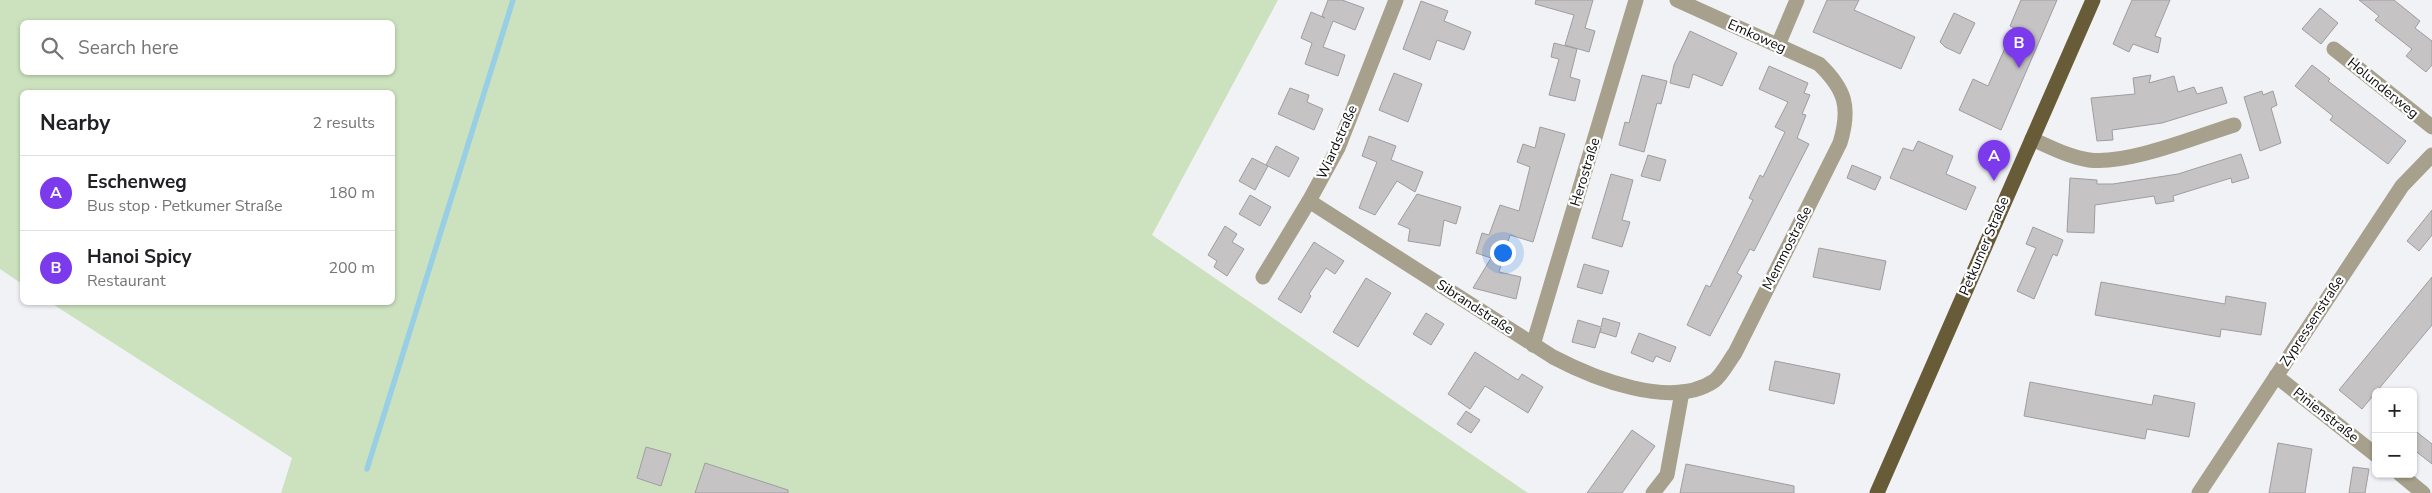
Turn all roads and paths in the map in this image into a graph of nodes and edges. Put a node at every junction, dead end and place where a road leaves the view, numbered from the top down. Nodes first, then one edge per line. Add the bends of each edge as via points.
1 (1396, 0) edge
2 (1636, 0) edge
3 (1677, 0) edge
4 (1797, 0) edge
5 (2093, 0) edge
6 (1778, 45) junction
7 (2334, 50) dead end
8 (1833, 78) joint
9 (2234, 125) dead end
10 (2432, 127) edge
11 (2032, 139) junction
12 (2432, 155) edge
13 (1310, 201) junction
14 (1263, 277) dead end
15 (1533, 345) junction
16 (2276, 376) junction
17 (1650, 389) joint
18 (1682, 392) junction
19 (2372, 452) edge
20 (2405, 478) edge
21 (1652, 493) edge
22 (1877, 493) edge
23 (2199, 493) edge
24 (2424, 493) edge

1 - 13 street, Wiardstraße via 1338,148
2 - 15 street, Herostraße
3 - 6 street, Emkoweg
4 - 6 street
5 - 11 main road, Petkumer Straße
6 - 8 street, Emkoweg via 1819,64
7 - 10 street, Holunderweg
8 - 18 street, Memmostraße via 1842,93 1846,110 1840,143 1735,353 1715,380 1696,390
9 - 11 street via 2135,155 2103,160 2066,154
11 - 22 main road, Petkumer Straße
12 - 16 street, Zypressenstraße via 2402,186
13 - 14 street, Wiardstraße
13 - 15 street, Sibrandstraße
15 - 17 street, Sibrandstraße via 1583,373 1618,385
16 - 19 street, Pinienstraße
16 - 23 street, Zypressenstraße
17 - 18 street, Memmostraße
18 - 21 street via 1667,475
20 - 24 street

